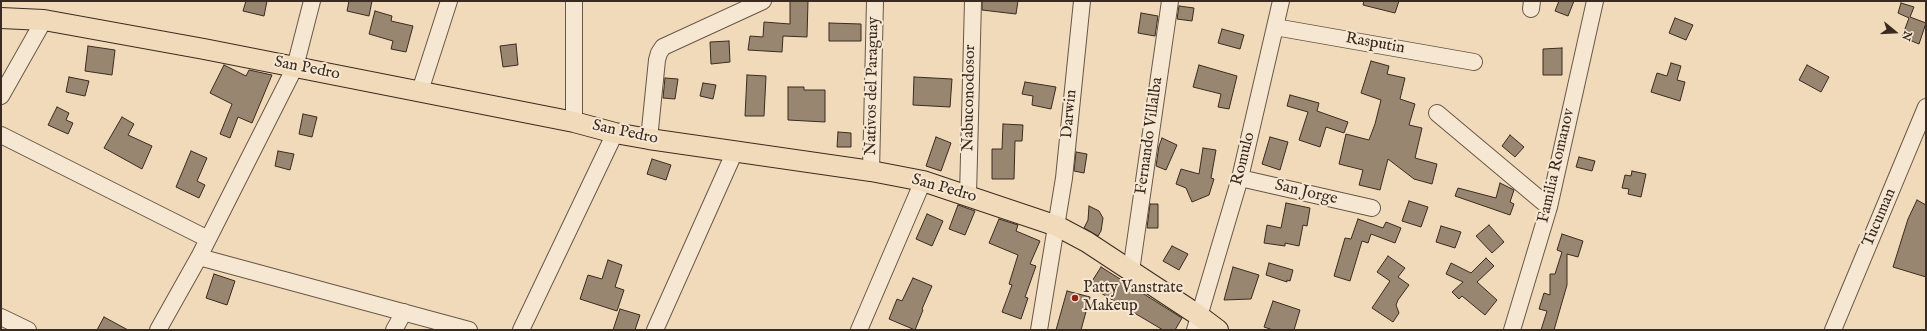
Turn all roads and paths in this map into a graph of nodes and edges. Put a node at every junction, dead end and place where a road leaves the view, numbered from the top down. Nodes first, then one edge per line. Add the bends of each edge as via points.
1 (312, 1) edge
2 (449, 1) edge
3 (574, 1) edge
4 (763, 1) edge
5 (875, 1) edge
6 (973, 1) edge
7 (1082, 1) edge
8 (1170, 1) edge
9 (1280, 1) edge
10 (1595, 1) edge
11 (1, 18) edge
12 (44, 20) junction
13 (1276, 27) junction
14 (1474, 62) dead end
15 (295, 67) junction
16 (420, 91) junction
17 (1, 96) edge
18 (1926, 106) edge
19 (1437, 113) dead end
20 (574, 122) junction
21 (615, 134) junction
22 (1, 135) edge
23 (649, 139) junction
24 (735, 151) junction
25 (872, 170) junction
26 (1240, 178) junction
27 (923, 181) junction
28 (968, 195) junction
29 (1549, 207) junction
30 (1372, 208) dead end
31 (1057, 226) junction
32 (208, 239) junction
33 (198, 257) junction
34 (1131, 271) junction
35 (404, 312) junction
36 (1, 317) edge
37 (1197, 322) edge
38 (28, 330) edge
39 (158, 330) edge
40 (394, 330) edge
41 (469, 330) edge
42 (521, 330) edge
43 (655, 330) edge
44 (859, 330) edge
45 (1039, 330) edge
46 (1218, 330) edge
47 (1512, 330) edge
48 (1833, 330) edge

1 - 15 street
2 - 16 street
3 - 20 street
4 - 23 street via 663,47 658,53
5 - 25 street, Nativos del Paraguay
6 - 28 street, Nabuconodosor
7 - 31 street, Darwin
8 - 34 street, Fernando Villalba
9 - 13 street, Romulo
10 - 29 street, Familia Romanov
11 - 12 main road, San Pedro
12 - 15 main road, San Pedro
12 - 17 street
13 - 14 street, Rasputin
13 - 26 street, Romulo
15 - 16 main road, San Pedro
15 - 32 street
16 - 20 main road, San Pedro
18 - 48 street, Tucuman
19 - 29 street
20 - 21 main road, San Pedro
21 - 23 main road, San Pedro
21 - 42 street
22 - 32 street
23 - 24 main road, San Pedro
24 - 25 main road, San Pedro
24 - 43 street
25 - 27 main road, San Pedro
26 - 30 street, San Jorge
26 - 37 street, Romulo
27 - 28 main road, San Pedro
27 - 44 street
28 - 31 main road, San Pedro
29 - 47 street, Familia Romanov
31 - 34 main road, San Pedro
31 - 45 street, Darwin
32 - 33 street
33 - 35 street
33 - 39 street
34 - 37 main road, San Pedro
35 - 40 street
35 - 41 street
36 - 38 street
37 - 46 main road, San Pedro

